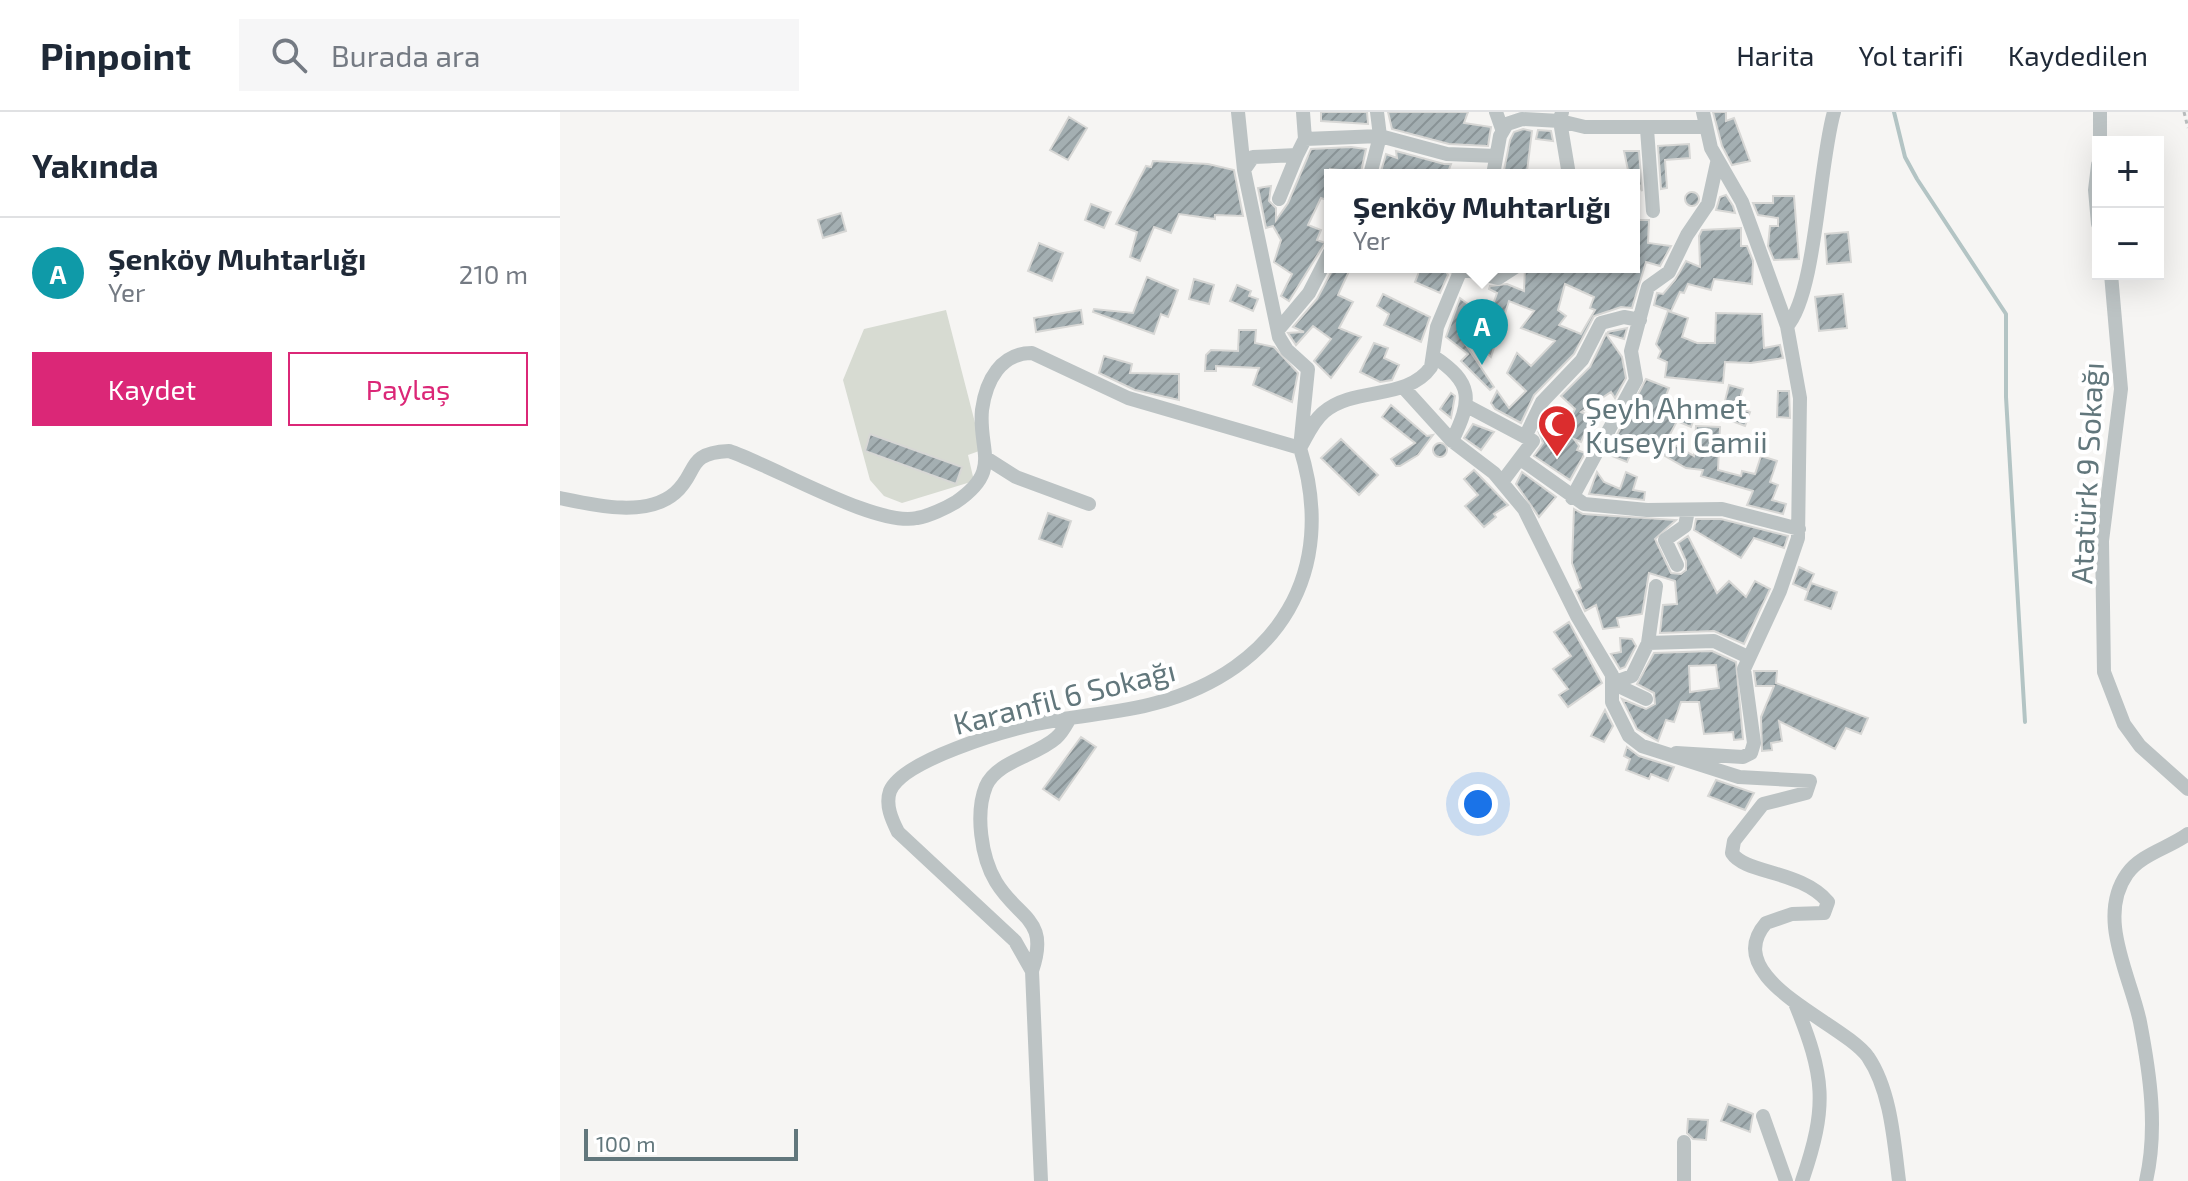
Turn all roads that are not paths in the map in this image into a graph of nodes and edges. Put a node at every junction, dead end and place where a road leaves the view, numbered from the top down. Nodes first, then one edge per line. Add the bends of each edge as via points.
1 (1238, 112) edge
2 (1303, 112) edge
3 (1377, 112) edge
4 (1496, 112) edge
5 (1834, 112) edge
6 (2100, 112) edge
7 (1561, 116) edge
8 (1704, 120) edge
9 (1502, 129) junction
10 (1647, 129) junction
11 (1380, 136) junction
12 (2100, 136) edge
13 (1305, 139) junction
14 (1297, 155) junction
15 (1496, 156) junction
16 (1717, 163) junction
17 (1372, 169) edge
18 (1494, 169) edge
19 (1568, 169) edge
20 (1244, 170) junction
21 (1279, 199) dead end
22 (1653, 211) dead end
23 (1324, 264) edge
24 (1457, 273) edge
25 (1478, 273) edge
26 (1506, 273) edge
27 (2112, 280) edge
28 (1640, 320) junction
29 (1787, 326) junction
30 (1278, 330) junction
31 (1433, 356) junction
32 (1403, 387) junction
33 (1467, 406) junction
34 (1526, 435) junction
35 (1452, 441) junction
36 (1300, 448) junction
37 (986, 458) junction
38 (1522, 460) junction
39 (1502, 482) junction
40 (560, 498) edge
41 (1572, 498) junction
42 (1089, 504) dead end
43 (1688, 510) junction
44 (1799, 529) junction
45 (1677, 565) dead end
46 (1656, 586) dead end
47 (1648, 643) junction
48 (1748, 657) junction
49 (1612, 683) junction
50 (1646, 699) dead end
51 (1070, 718) junction
52 (1663, 753) junction
53 (2188, 789) edge
54 (2188, 834) edge
55 (1032, 971) junction
56 (1795, 1003) junction
57 (1763, 1116) dead end
58 (1684, 1142) dead end
59 (2151, 1160) junction
60 (1899, 1180) edge
61 (1041, 1181) edge
62 (1684, 1181) edge
63 (1786, 1181) edge
64 (1802, 1181) edge
65 (2146, 1181) edge
66 (2156, 1181) edge

1 - 20 street
2 - 13 street
3 - 11 street
4 - 9 street
5 - 29 street via 1825,140 1803,301
6 - 12 street
7 - 9 street via 1512,121
7 - 10 street via 1585,127
7 - 19 street
8 - 10 street
8 - 16 street
9 - 15 street
10 - 22 street
11 - 13 street
11 - 15 street via 1447,154
11 - 17 street
13 - 14 street
14 - 20 street via 1253,157
14 - 21 street
15 - 18 street
16 - 28 street via 1708,204 1669,272 1650,282
16 - 29 street via 1742,202
20 - 30 street
23 - 30 street via 1309,293
24 - 31 street via 1442,309
25 - 26 street via 1498,278
27 - 53 street, Atatürk 9 Sokağı via 2121,389 2102,541 2104,672 2124,724 2140,746
28 - 34 street via 1624,317 1601,323 1585,356 1542,402
28 - 41 street via 1631,351 1636,380
29 - 44 street via 1800,398
30 - 36 street, Karanfil 6 Sokağı via 1287,350 1308,369
31 - 32 street via 1426,374
31 - 33 street via 1456,374
32 - 35 street
32 - 36 street via 1330,407
33 - 34 street
33 - 35 street
34 - 38 street via 1533,443
35 - 39 street
36 - 37 street via 1128,398 1032,353 1016,353 993,373 982,409
36 - 51 street, Karanfil 6 Sokağı via 1312,503 1310,546 1297,592 1270,639 1241,665 1189,692
37 - 40 street via 974,488 953,504 916,519 879,515 729,451 709,452 699,459 677,491 662,501 636,507
37 - 42 street via 1041,488
38 - 39 street
38 - 41 street
39 - 49 street via 1533,523
41 - 43 street via 1584,504
43 - 44 street via 1722,509
43 - 45 street via 1682,530 1665,540
44 - 48 street via 1780,591
46 - 47 street
47 - 48 street via 1714,641
47 - 49 street via 1632,676
48 - 52 street via 1744,669 1751,753
49 - 50 street
49 - 52 street via 1612,702 1629,736
51 - 55 street via 1050,742 1002,768 987,783 980,810 996,882 1033,923 1039,939
51 - 55 street, Karanfil 6 Sokağı via 974,741 921,766 890,792 891,818 898,832 1015,941
52 - 56 street via 1739,777 1810,781 1806,793 1763,804 1731,848 1740,862 1803,881 1828,902 1824,913 1774,919 1756,940 1760,966
54 - 59 street via 2135,865 2122,885 2115,912 2151,1089
55 - 61 street, Karanfil 6 Sokağı
56 - 60 street via 1838,1029 1869,1059 1882,1085
56 - 64 street via 1822,1090 1818,1129
57 - 63 street
58 - 62 street
59 - 65 street
59 - 66 street

